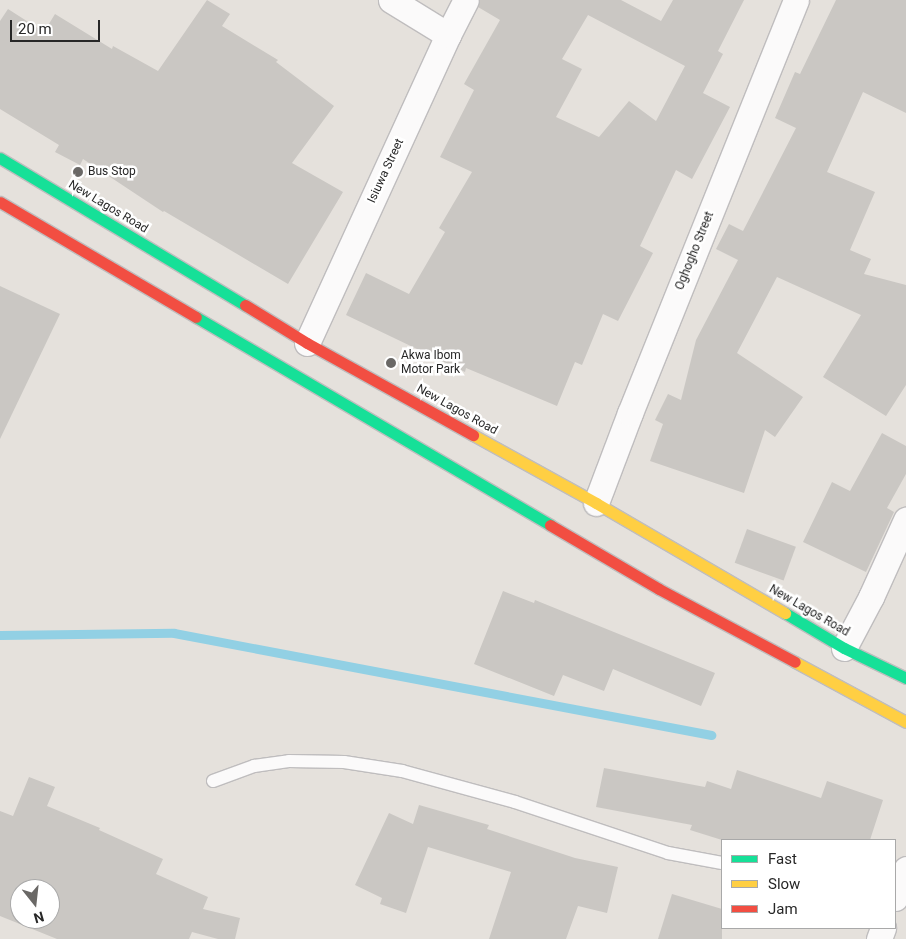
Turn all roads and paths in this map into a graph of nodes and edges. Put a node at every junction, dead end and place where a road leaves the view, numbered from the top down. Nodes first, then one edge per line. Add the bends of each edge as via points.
1 (391, 0) edge
2 (466, 0) edge
3 (796, 0) edge
4 (448, 35) junction
5 (0, 158) edge
6 (0, 202) edge
7 (307, 343) junction
8 (596, 503) junction
9 (906, 520) edge
10 (844, 648) junction
11 (906, 678) edge
12 (906, 722) edge
13 (213, 781) dead end
14 (721, 863) edge
15 (906, 869) edge
16 (896, 895) edge

1 - 4 street
2 - 4 street, Isiuwa Street
3 - 8 street, Oghogho Street
4 - 7 street, Isiuwa Street
5 - 7 main road, New Lagos Road
6 - 12 main road via 660,589
7 - 8 main road, New Lagos Road
8 - 10 main road, New Lagos Road
9 - 10 street
10 - 11 main road, New Lagos Road
13 - 14 lane via 254,766 289,761 375,766 515,802 668,853
15 - 16 street

